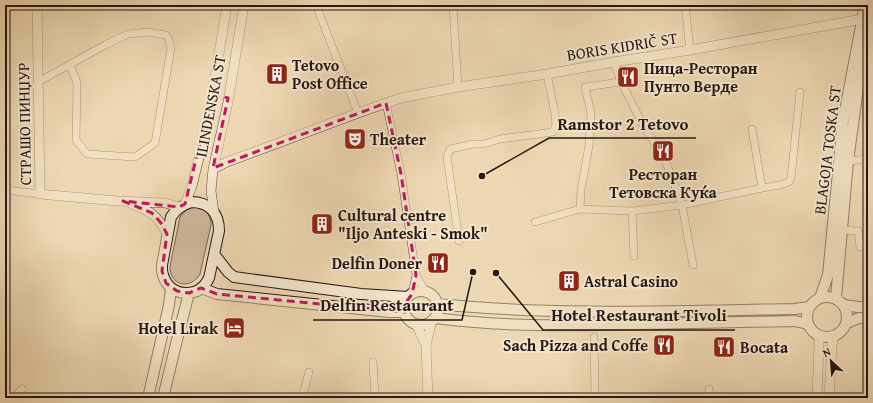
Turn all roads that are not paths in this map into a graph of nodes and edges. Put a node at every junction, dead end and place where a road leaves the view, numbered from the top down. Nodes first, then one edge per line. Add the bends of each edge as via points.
1 (37, 5) edge
2 (228, 5) edge
3 (244, 5) edge
4 (316, 5) edge
5 (453, 5) edge
6 (685, 5) edge
7 (865, 5) edge
8 (866, 19) edge
9 (868, 39) edge
10 (690, 50) junction
11 (614, 62) junction
12 (70, 64) junction
13 (547, 74) junction
14 (38, 82) junction
15 (621, 82) junction
16 (458, 87) junction
17 (800, 92) dead end
18 (212, 94) junction
19 (228, 98) junction
20 (386, 103) junction
21 (358, 113) junction
22 (752, 129) dead end
23 (868, 159) edge
24 (848, 161) junction
25 (213, 169) junction
26 (762, 188) junction
27 (5, 190) edge
28 (40, 194) junction
29 (123, 201) junction
30 (682, 205) junction
31 (182, 206) junction
32 (580, 209) junction
33 (632, 211) junction
34 (214, 212) junction
35 (535, 222) dead end
36 (842, 230) junction
37 (167, 234) junction
38 (459, 241) dead end
39 (860, 248) dead end
40 (214, 254) junction
41 (634, 256) dead end
42 (693, 265) dead end
43 (416, 275) junction
44 (171, 288) junction
45 (201, 288) junction
46 (425, 291) junction
47 (189, 293) junction
48 (410, 296) junction
49 (820, 298) junction
50 (836, 298) junction
51 (438, 304) junction
52 (844, 305) junction
53 (809, 307) junction
54 (868, 307) edge
55 (405, 312) junction
56 (868, 318) edge
57 (433, 319) junction
58 (846, 323) junction
59 (416, 324) junction
60 (808, 324) junction
61 (819, 335) junction
62 (834, 336) junction
63 (594, 338) dead end
64 (426, 345) junction
65 (373, 362) dead end
66 (310, 372) dead end
67 (22, 389) dead end
68 (709, 389) dead end
69 (14, 398) edge
70 (148, 398) edge
71 (163, 398) edge
72 (302, 398) edge
73 (375, 398) edge
74 (428, 398) edge
75 (595, 398) edge
76 (710, 398) edge
77 (817, 398) edge
78 (829, 398) edge

1 - 14 street, СТРАШО ПИНЏУР
2 - 18 street, ILINDENSKA ST
3 - 19 street, ILINDENSKA ST
4 - 21 street
5 - 16 street
6 - 10 street
7 - 8 main road, BLAGOJA TOSKA ST
8 - 10 street, BORIS KIDRIČ ST
8 - 49 main road, BLAGOJA TOSKA ST via 843,121 828,275
9 - 24 main road, BLAGOJA TOSKA ST via 860,73
10 - 11 street, BORIS KIDRIČ ST
11 - 13 street, BORIS KIDRIČ ST
11 - 15 street
12 - 12 street via 128,34 147,32 166,36 171,48 155,143 135,157 87,154 76,140 77,83
12 - 14 street
13 - 16 street, BORIS KIDRIČ ST
13 - 38 street via 555,114 556,125 553,132 450,149 447,157
14 - 28 street, СТРАШО ПИНЏУР
15 - 30 street via 643,125 663,156
15 - 32 street via 586,86 591,113
16 - 20 street, BORIS KIDRIČ ST
17 - 26 street via 790,182
18 - 19 street
18 - 31 street, ILINDENSKA ST via 192,186
19 - 25 street, ILINDENSKA ST
20 - 21 street, BORIS KIDRIČ ST
20 - 43 street via 401,174
21 - 25 street, BORIS KIDRIČ ST
22 - 26 street
23 - 24 street
24 - 36 main road, BLAGOJA TOSKA ST
25 - 34 street, ILINDENSKA ST via 211,191
26 - 30 street
27 - 28 street
28 - 29 street
29 - 31 street
29 - 37 street via 152,214
30 - 33 street
30 - 42 street
31 - 34 main road via 198,202
31 - 37 main road via 171,217
32 - 33 street
32 - 35 street
33 - 41 street
34 - 40 main road via 219,231
36 - 39 street via 858,231
36 - 50 main road, BLAGOJA TOSKA ST
37 - 44 main road via 162,271 166,283
40 - 45 main road via 209,278
40 - 48 main road via 234,277 361,294
43 - 46 street
43 - 48 street
44 - 47 main road
44 - 70 main road
45 - 47 main road
45 - 55 main road via 217,294
46 - 48 main road
46 - 51 main road via 433,296
47 - 71 main road
48 - 55 main road via 405,304
49 - 50 main road
49 - 53 main road
50 - 52 main road
51 - 53 main road via 593,312
51 - 57 main road
52 - 54 main road
52 - 58 main road
53 - 60 main road
55 - 59 main road
56 - 58 main road
57 - 59 main road via 427,323
57 - 60 main road via 516,324 795,321
57 - 64 street
58 - 62 main road via 842,331
59 - 64 street
60 - 61 main road
61 - 62 main road
61 - 77 street
62 - 78 street
63 - 75 street
64 - 74 street
65 - 73 street
66 - 72 street
67 - 69 street
68 - 76 street

